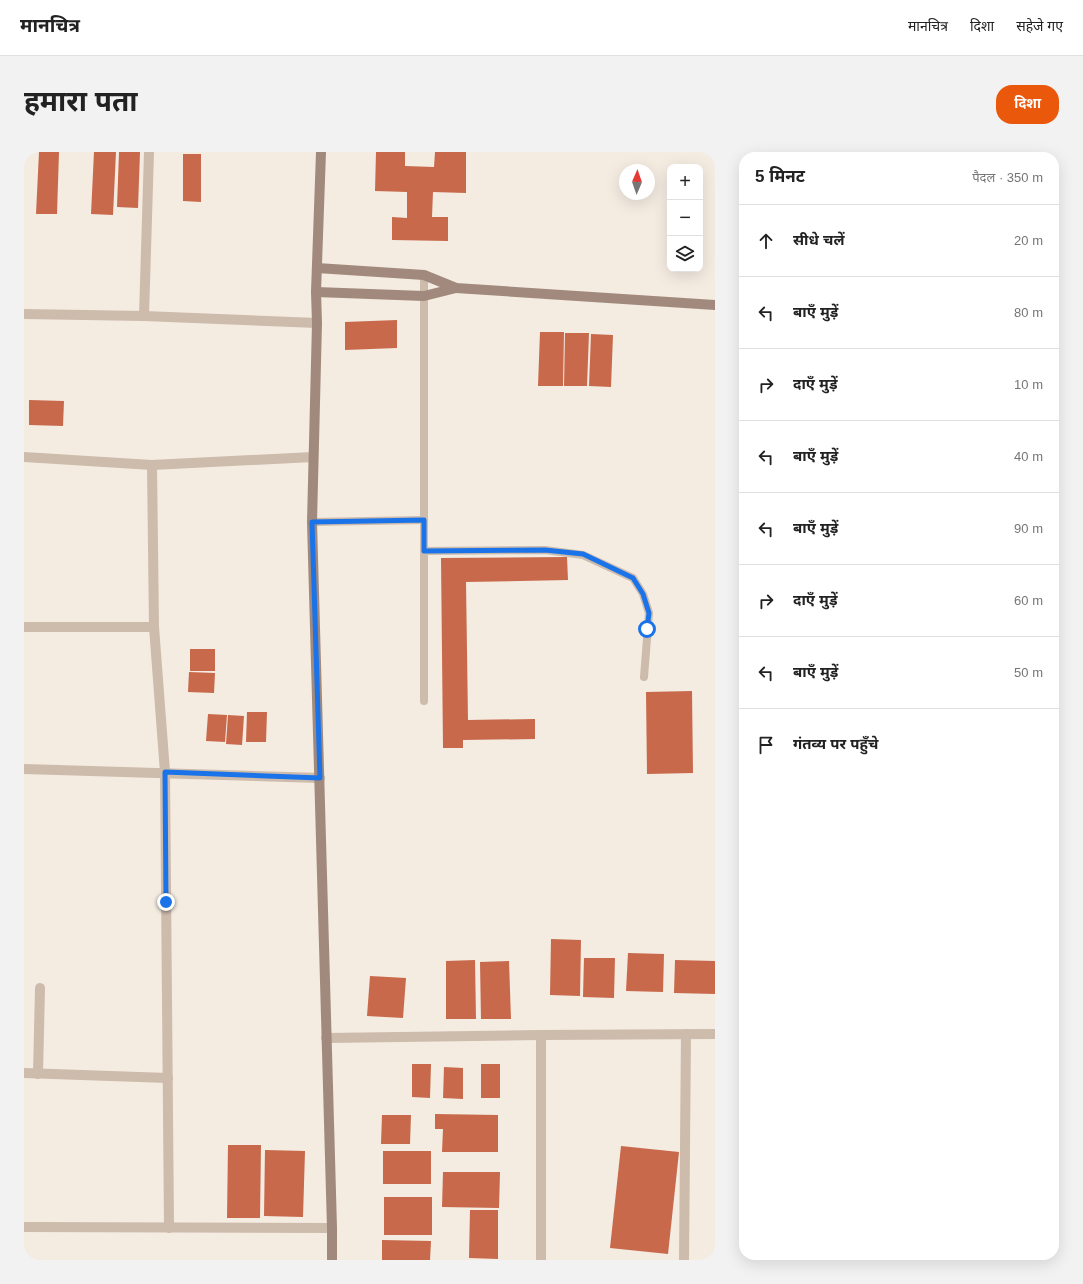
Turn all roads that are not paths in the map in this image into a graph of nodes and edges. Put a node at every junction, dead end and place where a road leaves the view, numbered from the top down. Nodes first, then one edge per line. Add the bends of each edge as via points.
1 (149, 152) edge
2 (321, 152) edge
3 (316, 268) junction
4 (424, 275) junction
5 (456, 288) junction
6 (316, 292) junction
7 (424, 296) junction
8 (715, 305) edge
9 (24, 314) edge
10 (144, 316) junction
11 (317, 323) junction
12 (24, 457) edge
13 (313, 457) junction
14 (152, 465) junction
15 (424, 520) junction
16 (312, 522) junction
17 (424, 551) junction
18 (24, 627) edge
19 (154, 627) junction
20 (644, 677) dead end
21 (424, 701) dead end
22 (24, 769) edge
23 (165, 772) junction
24 (320, 778) junction
25 (40, 988) dead end
26 (686, 1034) junction
27 (715, 1034) edge
28 (541, 1035) junction
29 (326, 1038) junction
30 (24, 1073) edge
31 (38, 1074) junction
32 (168, 1078) junction
33 (24, 1227) edge
34 (169, 1228) junction
35 (332, 1228) junction
36 (332, 1260) edge
37 (541, 1260) edge
38 (684, 1260) edge

1 - 10 street
2 - 3 main road
3 - 4 main road
3 - 6 main road
4 - 5 main road
4 - 7 lane
5 - 7 main road
5 - 8 main road
6 - 7 main road
6 - 11 main road
7 - 15 lane
9 - 10 street
10 - 11 street
11 - 13 main road
12 - 14 street
13 - 14 street
13 - 16 main road
14 - 19 street
15 - 16 lane
15 - 17 lane
16 - 24 main road
17 - 20 lane via 545,550 583,554 633,578 643,594 649,613
17 - 21 lane
18 - 19 street
19 - 23 street
22 - 23 street
23 - 24 street
23 - 32 street
24 - 29 main road
25 - 31 street
26 - 27 street
26 - 28 street
26 - 38 street
28 - 29 street
28 - 37 street
29 - 35 main road
30 - 31 street
31 - 32 street
32 - 34 street
33 - 34 street
34 - 35 street
35 - 36 main road

